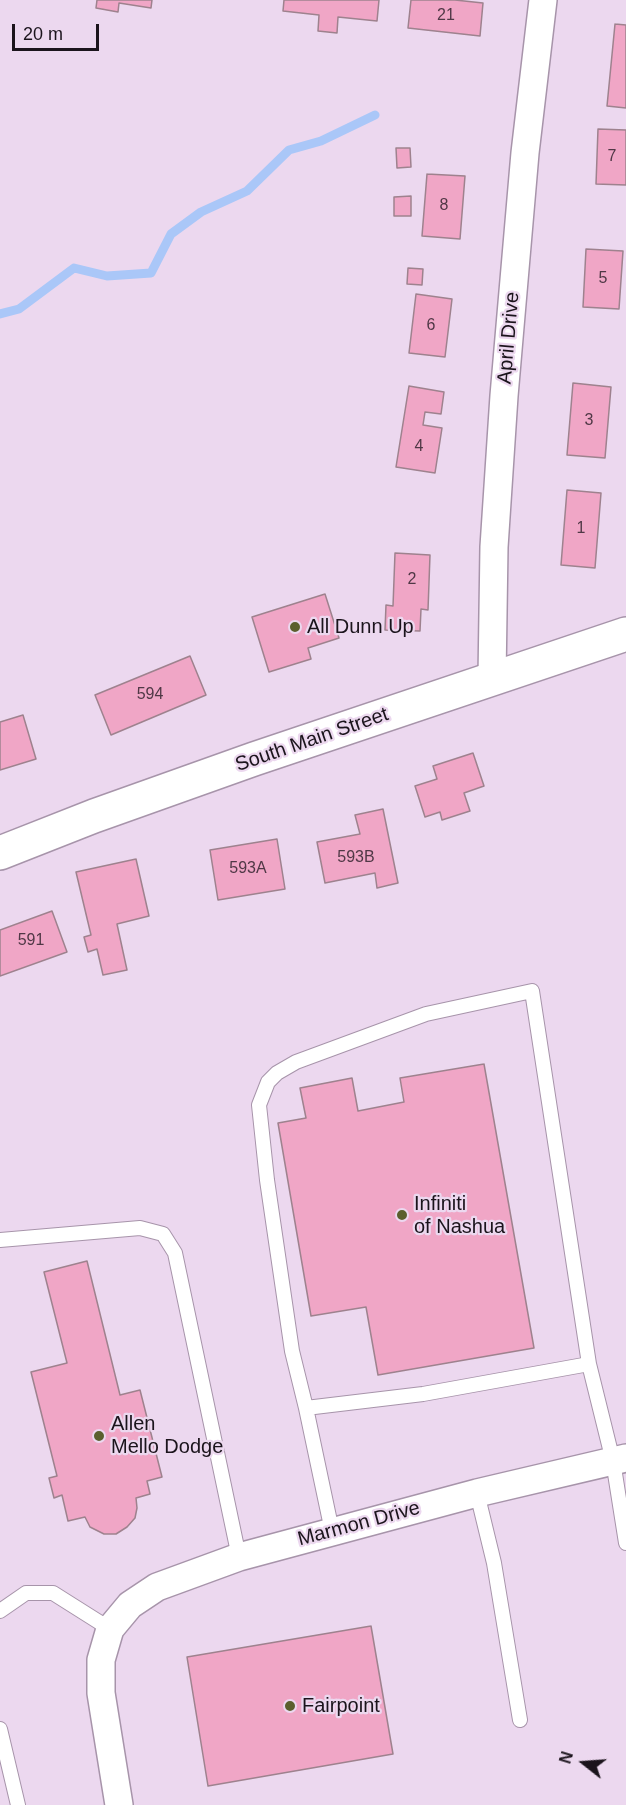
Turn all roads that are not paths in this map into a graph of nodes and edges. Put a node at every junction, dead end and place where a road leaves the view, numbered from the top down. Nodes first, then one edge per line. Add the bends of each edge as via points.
1 (543, 0) edge
2 (626, 634) edge
3 (492, 678) junction
4 (0, 853) edge
5 (0, 1240) edge
6 (589, 1364) junction
7 (306, 1408) junction
8 (620, 1459) edge
9 (477, 1493) junction
10 (332, 1531) junction
11 (626, 1542) edge
12 (239, 1557) junction
13 (0, 1611) edge
14 (110, 1629) junction
15 (520, 1720) dead end
16 (0, 1729) edge
17 (18, 1805) edge
18 (118, 1805) edge

1 - 3 street, April Drive via 503,407 494,547
2 - 3 street, South Main Street
3 - 4 street, South Main Street via 115,808
5 - 12 lane via 140,1228 163,1234 175,1253
6 - 7 lane via 423,1394
6 - 7 lane via 532,991 426,1014 296,1062 268,1082 259,1105 267,1180 292,1351
6 - 8 lane
7 - 10 lane
8 - 9 street, Marmon Drive
8 - 11 lane
9 - 10 street, Marmon Drive
9 - 15 lane via 494,1563
10 - 12 street, Marmon Drive
12 - 14 street, Marmon Drive via 157,1587 130,1605
13 - 14 lane via 26,1593 53,1593
14 - 18 street via 101,1660 100,1693
16 - 17 lane

